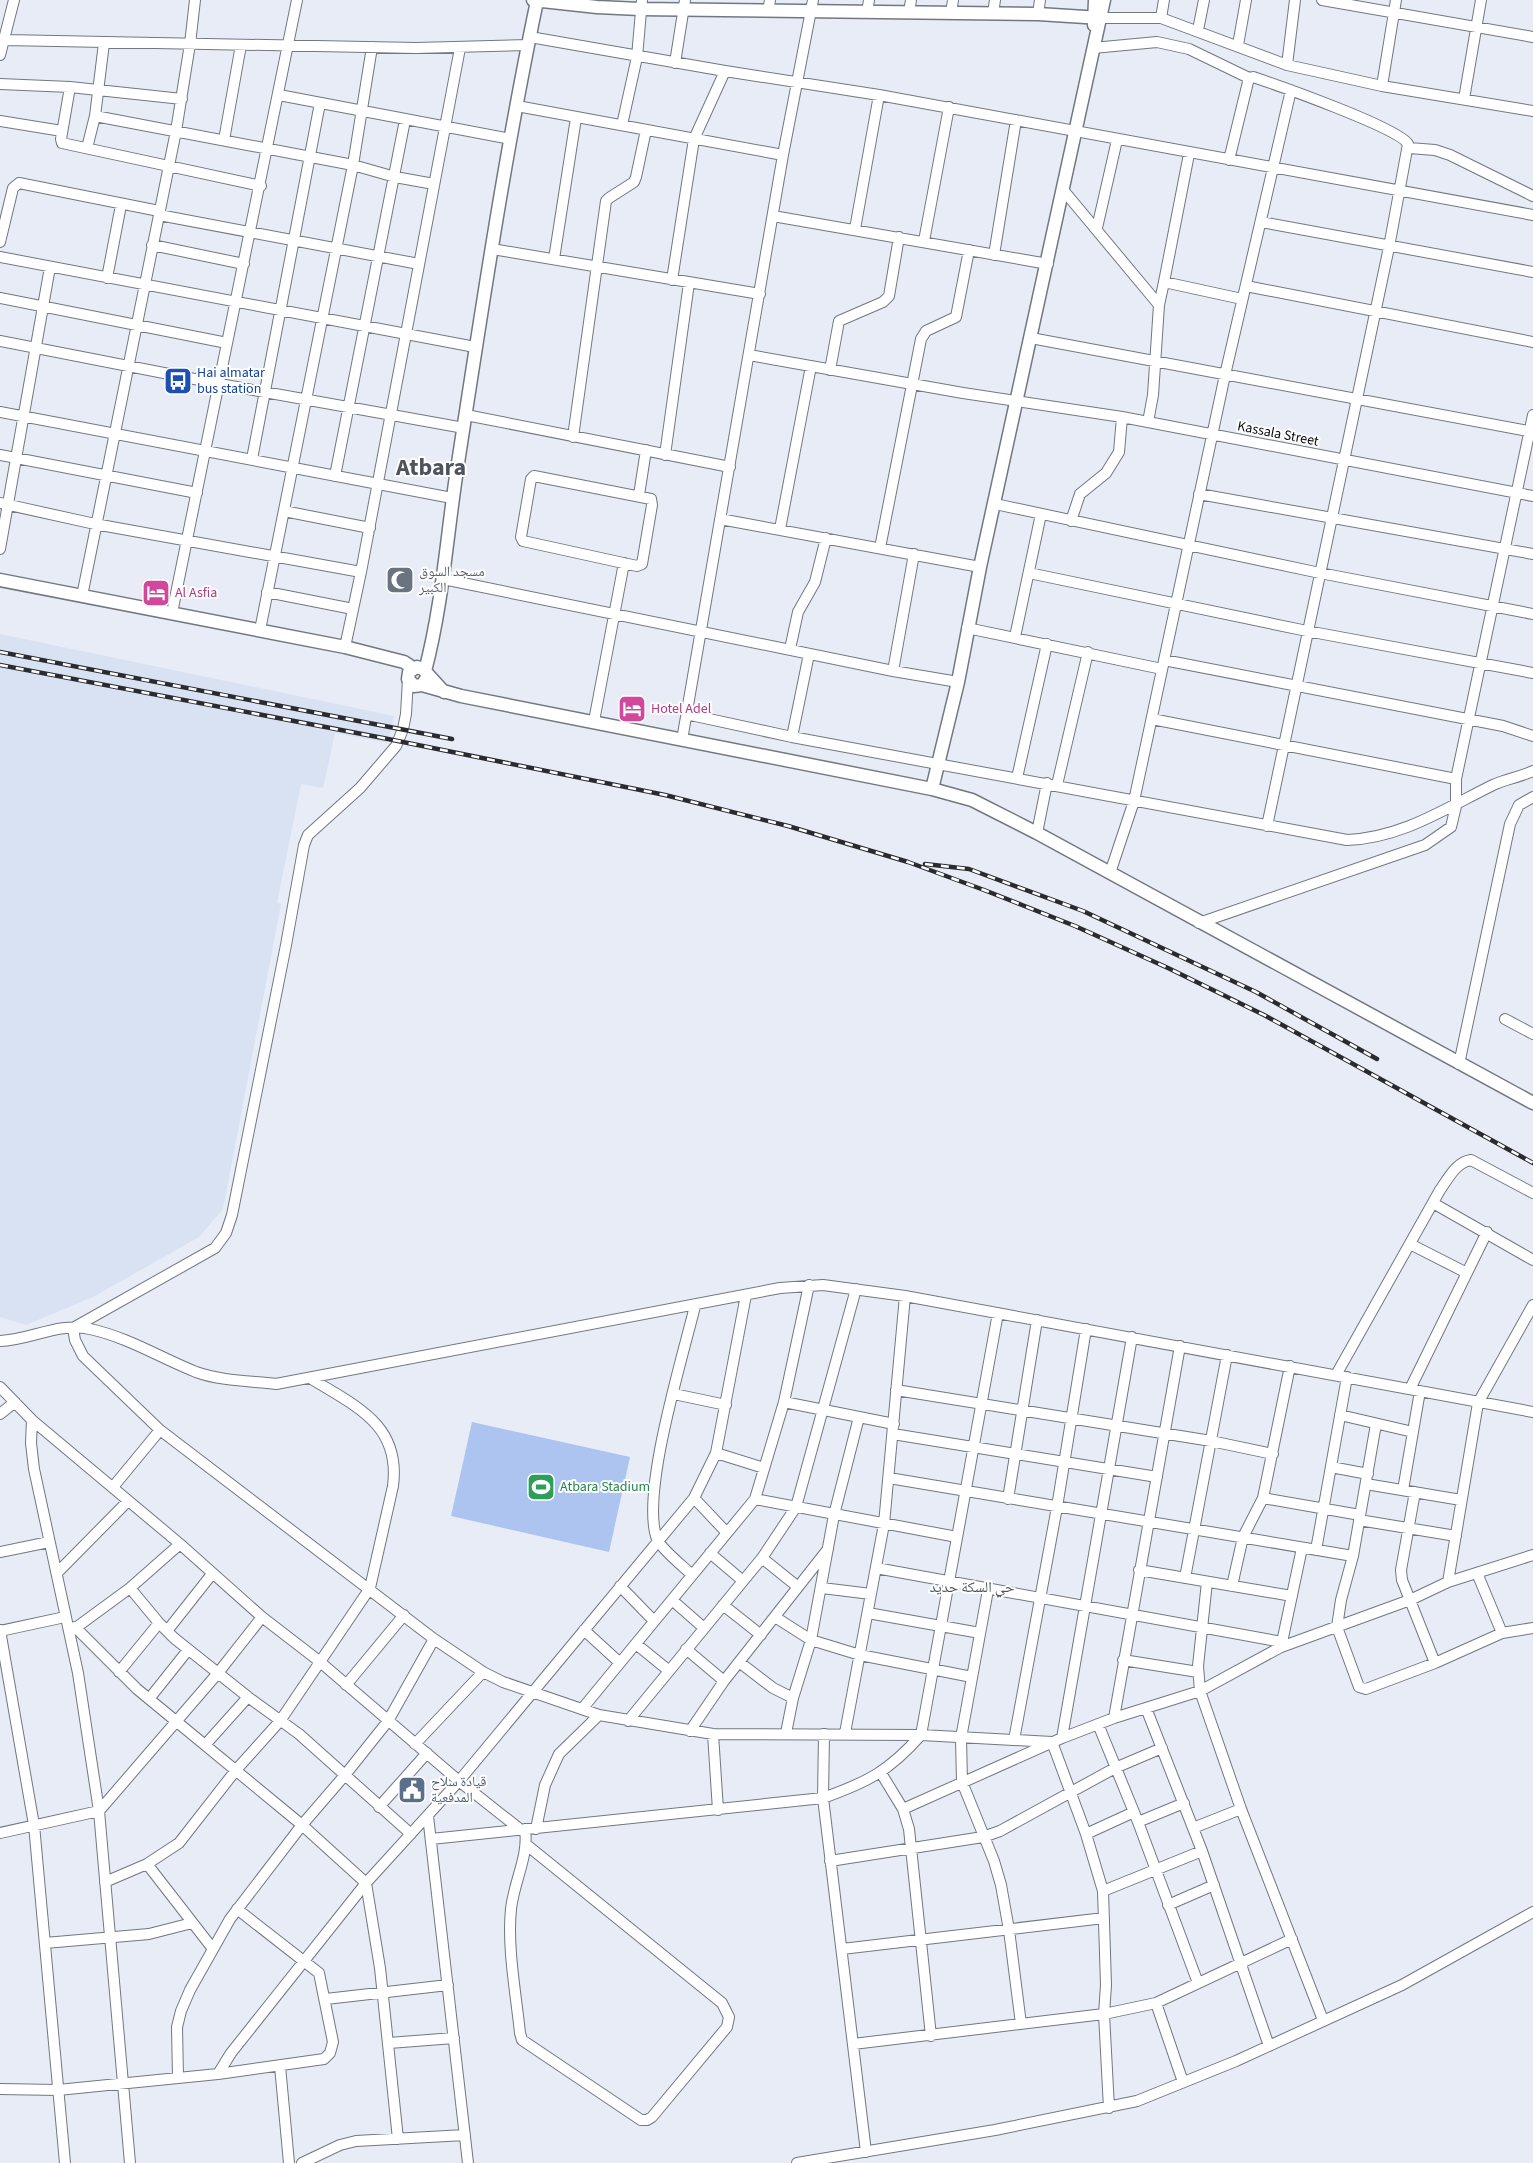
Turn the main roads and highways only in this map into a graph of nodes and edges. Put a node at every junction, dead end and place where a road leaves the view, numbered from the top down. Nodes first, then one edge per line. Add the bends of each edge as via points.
1 (535, 0) edge
2 (1095, 0) edge
3 (1104, 0) edge
4 (550, 1) edge
5 (597, 4) edge
6 (641, 5) edge
7 (684, 5) edge
8 (726, 5) edge
9 (769, 5) edge
10 (812, 6) edge
11 (868, 6) edge
12 (910, 6) edge
13 (1097, 18) junction
14 (0, 580) edge
15 (417, 676) junction
16 (932, 789) junction
17 (1533, 1103) edge

1 - 4 main road
1 - 15 main road via 475,348 443,579 431,638
2 - 13 main road
3 - 13 main road
4 - 5 main road
5 - 6 main road
6 - 7 main road
7 - 8 main road
8 - 9 main road
9 - 10 main road
10 - 11 main road
11 - 12 main road
12 - 13 main road via 951,13
13 - 16 main road via 1077,132
14 - 15 main road via 345,647 380,658
15 - 16 main road via 444,692
16 - 17 main road via 972,800 1037,833

